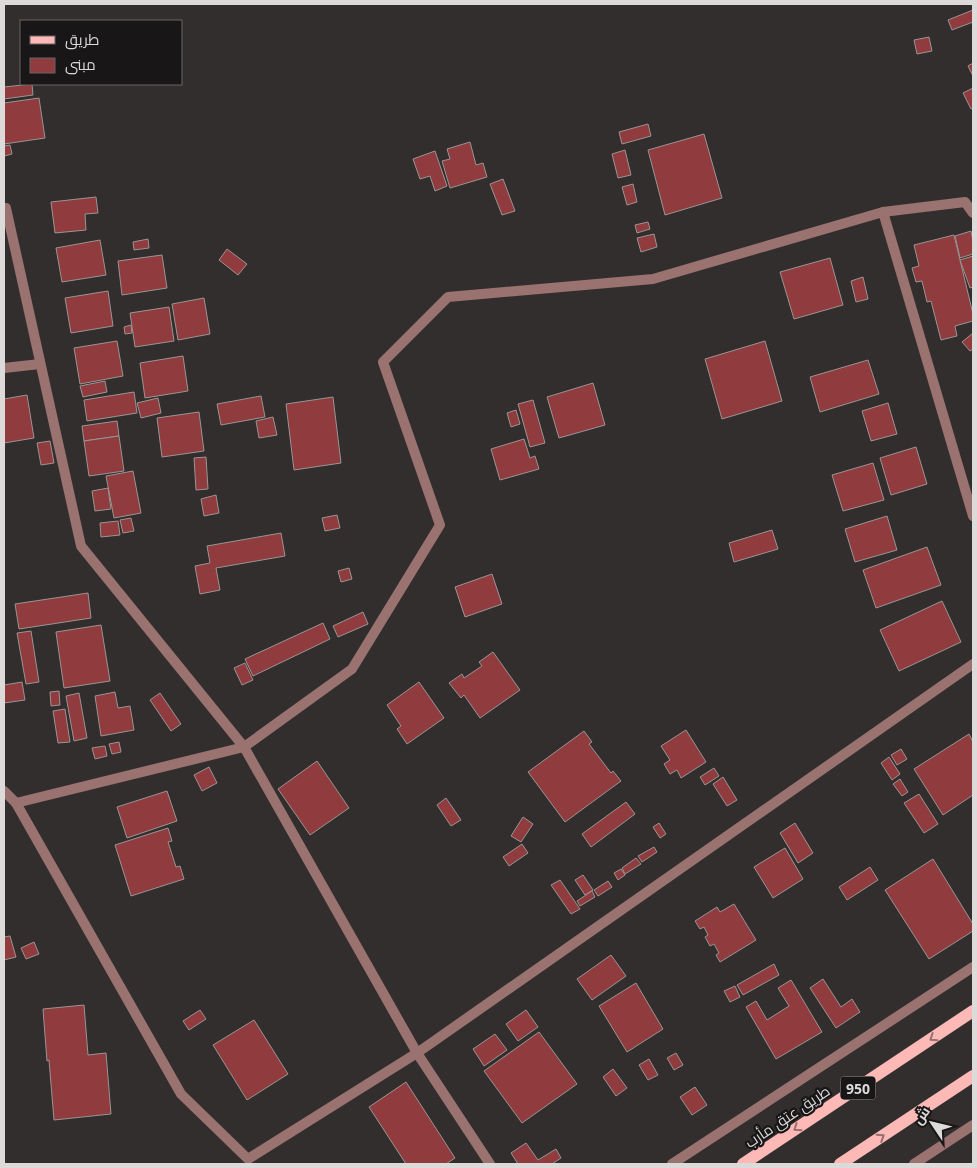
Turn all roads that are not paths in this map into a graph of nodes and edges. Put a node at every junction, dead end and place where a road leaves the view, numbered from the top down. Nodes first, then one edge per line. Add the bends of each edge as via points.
1 (4, 208) edge
2 (883, 212) junction
3 (973, 213) edge
4 (40, 364) junction
5 (4, 368) edge
6 (973, 516) edge
7 (973, 664) edge
8 (244, 747) junction
9 (4, 791) edge
10 (16, 802) junction
11 (973, 967) edge
12 (973, 1011) edge
13 (417, 1053) junction
14 (973, 1076) edge
15 (973, 1125) edge
16 (490, 1164) edge
17 (672, 1164) edge
18 (743, 1164) edge
19 (840, 1164) edge
20 (914, 1164) edge

1 - 4 street
2 - 3 street via 965,202
2 - 6 street
2 - 8 street via 653,279 448,297 383,362 440,525 352,669
4 - 5 street
4 - 8 street via 81,546
7 - 13 street
8 - 10 street
8 - 13 street
9 - 10 street
10 - 13 street via 180,1094 248,1159
11 - 17 street
12 -> 18 main road, طريق عتق مأرب / 950
13 - 16 street
19 -> 14 main road
15 - 20 street

